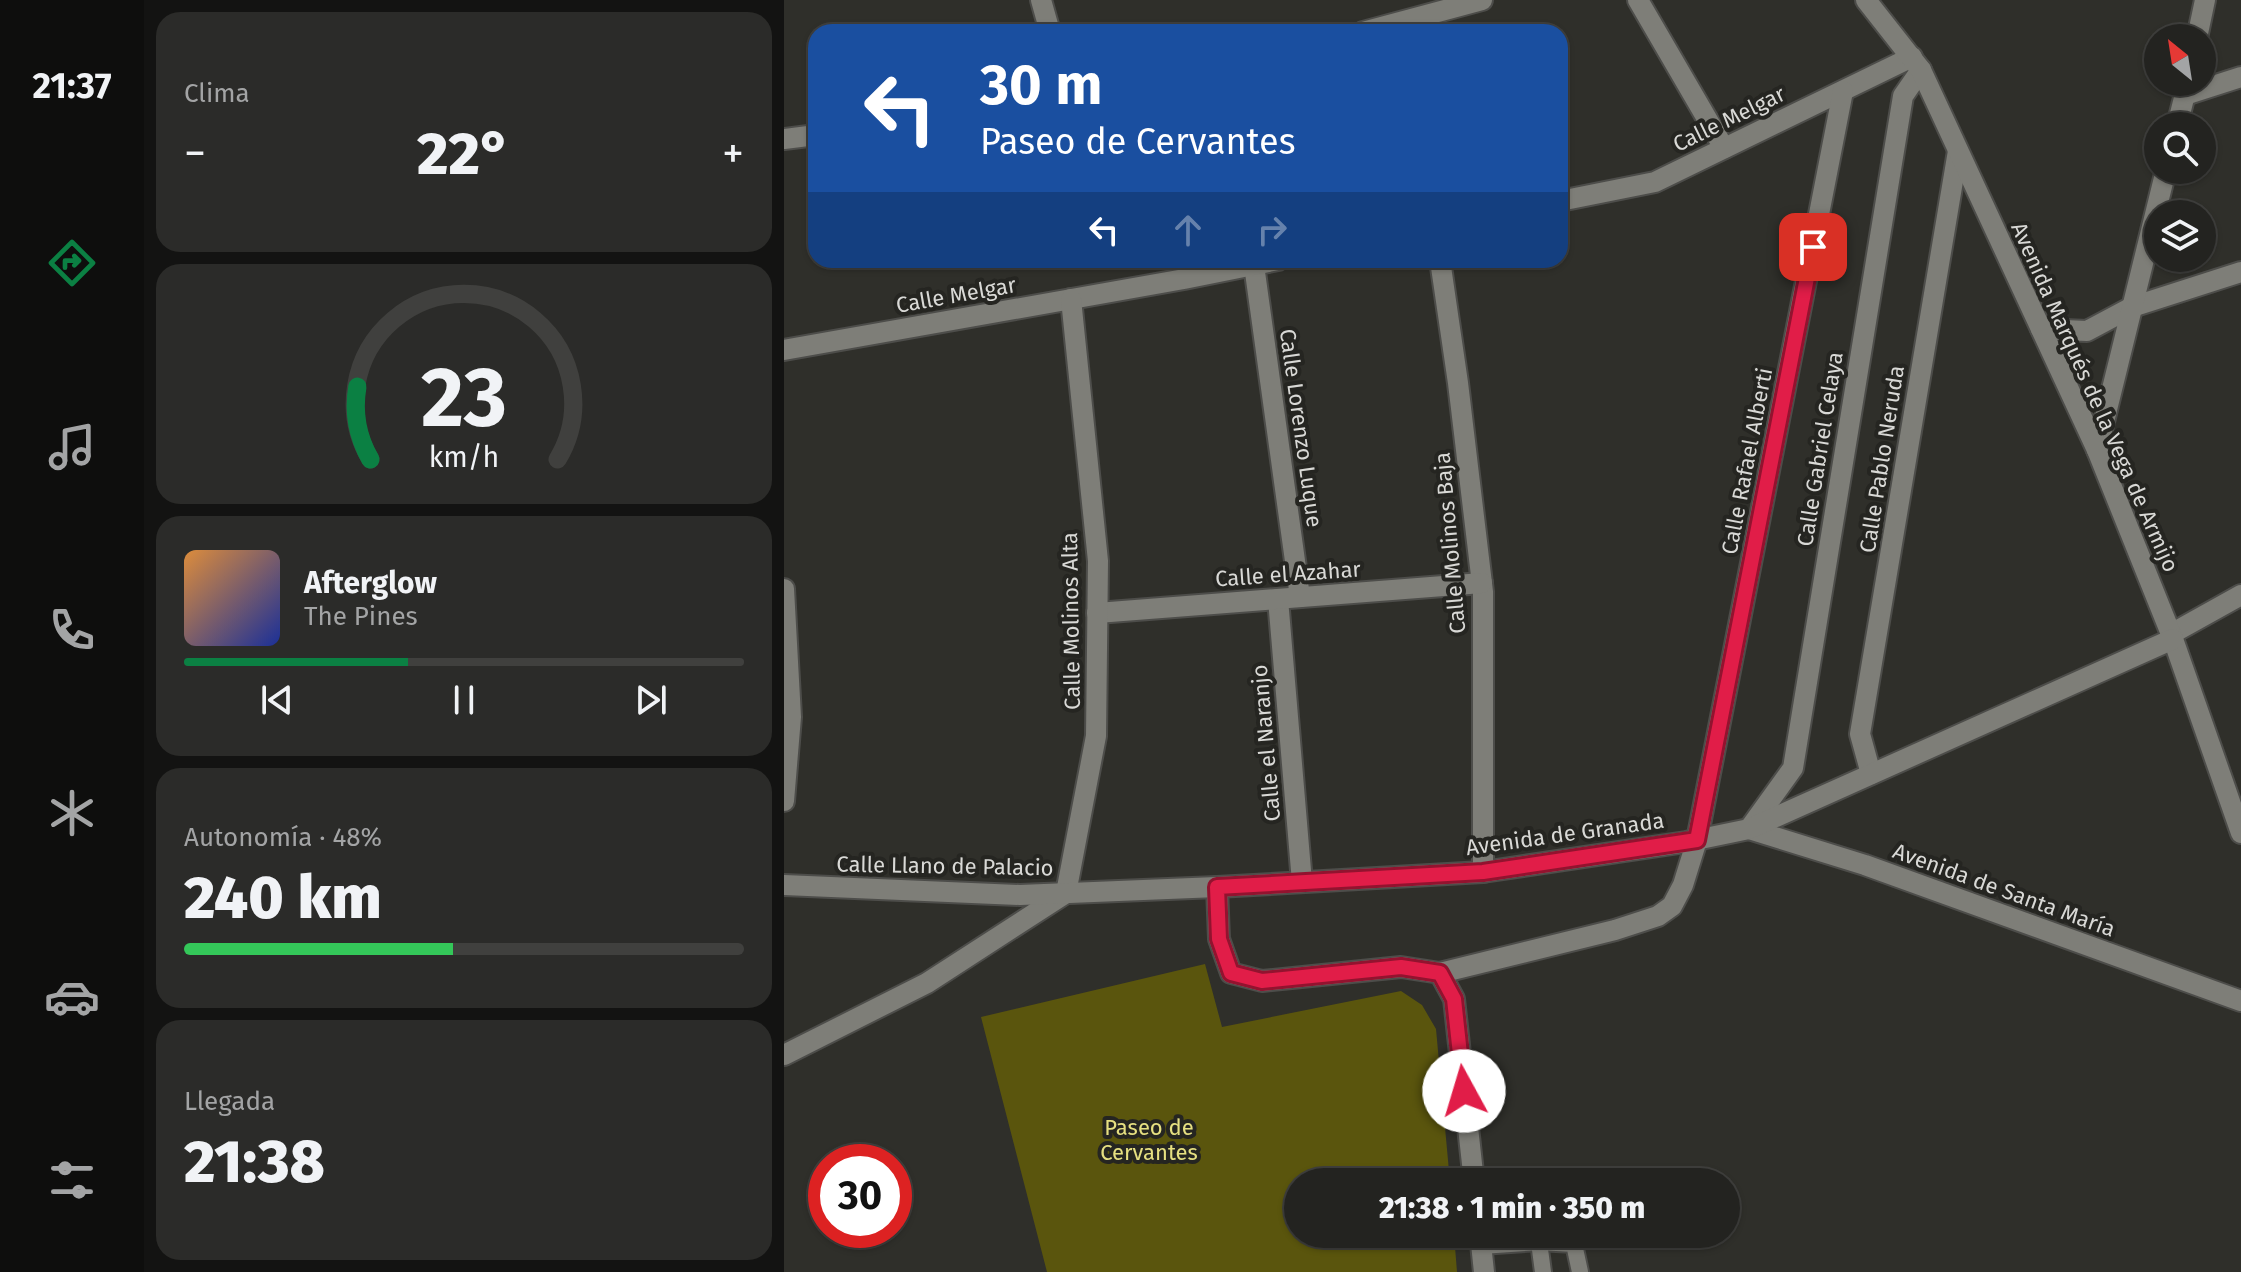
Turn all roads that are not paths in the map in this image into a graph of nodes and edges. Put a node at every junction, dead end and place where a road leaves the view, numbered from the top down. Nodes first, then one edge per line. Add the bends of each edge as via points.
1 (1041, 0) edge
2 (1482, 0) edge
3 (1638, 0) edge
4 (1866, 0) edge
5 (2205, 0) edge
6 (1048, 24) edge
7 (1393, 24) edge
8 (2200, 24) edge
9 (1916, 64) junction
10 (2241, 77) edge
11 (2216, 82) edge
12 (1843, 91) junction
13 (808, 136) edge
14 (784, 139) edge
15 (1724, 148) junction
16 (1958, 151) junction
17 (2163, 184) edge
18 (1568, 199) edge
19 (1238, 268) edge
20 (1254, 268) edge
21 (1441, 268) edge
22 (2241, 272) edge
23 (1071, 299) junction
24 (2132, 307) junction
25 (2041, 329) junction
26 (784, 350) edge
27 (2097, 450) junction
28 (1482, 583) junction
29 (784, 589) edge
30 (2241, 595) edge
31 (1300, 597) junction
32 (1278, 599) junction
33 (1097, 613) junction
34 (2172, 637) junction
35 (1871, 774) junction
36 (784, 801) edge
37 (1749, 829) junction
38 (2241, 833) edge
39 (1697, 840) junction
40 (1483, 872) junction
41 (1302, 882) junction
42 (784, 885) edge
43 (1217, 887) junction
44 (1066, 893) junction
45 (1440, 973) junction
46 (2241, 1001) edge
47 (784, 1055) edge
48 (1472, 1168) edge
49 (1482, 1248) edge
50 (1540, 1248) edge
51 (1575, 1248) edge
52 (1484, 1272) edge
53 (1543, 1272) edge
54 (1580, 1272) edge

1 - 6 street
2 - 7 street
3 - 15 street
4 - 9 street, Avenida Marqués de la Vega de Armijo
5 - 8 street
9 - 12 street, Calle Melgar
9 - 16 street, Avenida Marqués de la Vega de Armijo
9 - 37 street, Calle Gabriel Celaya via 1903,96 1793,768
10 - 11 street
12 - 15 street, Calle Melgar
12 - 39 street, Calle Rafael Alberti
13 - 14 street
15 - 18 street, Calle Melgar via 1655,182
16 - 25 street, Avenida Marqués de la Vega de Armijo
16 - 35 street, Calle Pablo Neruda via 1860,734
17 - 24 street
19 - 23 street, Calle Melgar
20 - 31 street, Calle Lorenzo Luque
21 - 28 street, Calle Molinos Baja
22 - 24 street
23 - 26 street, Calle Melgar
23 - 33 street, Calle Molinos Alta via 1098,561
24 - 25 street via 2087,331
24 - 27 street
25 - 27 street, Avenida Marqués de la Vega de Armijo
27 - 34 street, Avenida Marqués de la Vega de Armijo
28 - 31 street, Calle el Azahar
28 - 40 street, Calle Molinos Baja
29 - 36 street via 791,717
30 - 34 street, Avenida de Granada
31 - 32 street, Calle el Azahar
32 - 33 street, Calle el Azahar
32 - 41 street, Calle el Naranjo
33 - 44 street, Calle Molinos Alta via 1096,736
34 - 35 street, Avenida de Granada
34 - 38 street, Avenida Marqués de la Vega de Armijo
35 - 37 street, Avenida de Granada
37 - 39 street, Avenida de Granada
37 - 46 street, Avenida de Santa María via 1865,865
39 - 40 street, Avenida de Granada
39 - 45 street, Calle Rafael Alberti via 1683,885 1672,906 1658,916
40 - 41 street, Avenida de Granada
41 - 43 street, Avenida de Granada
42 - 44 street, Calle Llano de Palacio
43 - 44 street, Avenida de Granada
43 - 45 street via 1219,939 1231,973 1262,981 1401,967
44 - 47 street, Calle Llano de Palacio via 927,983
45 - 48 street via 1454,999
49 - 52 street
50 - 53 lane
51 - 54 lane

